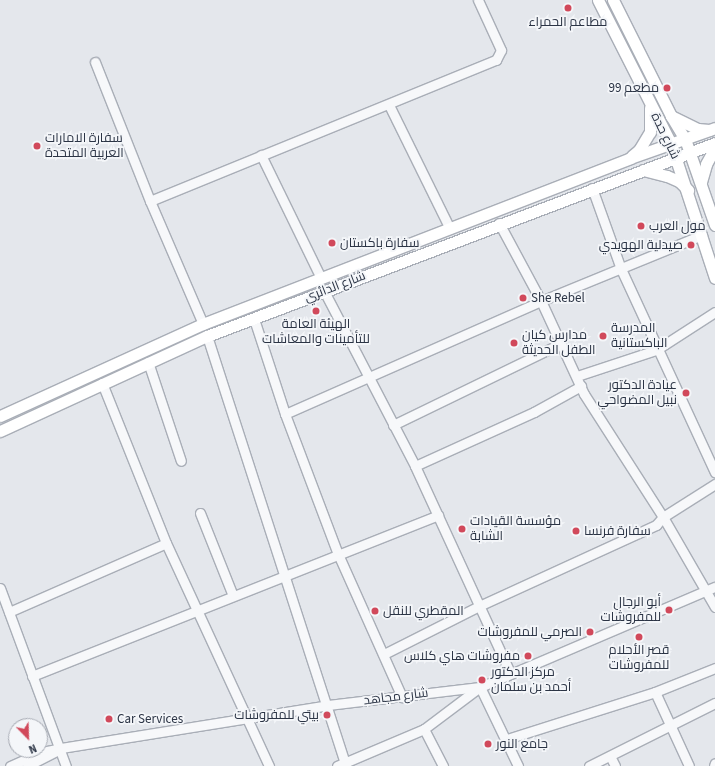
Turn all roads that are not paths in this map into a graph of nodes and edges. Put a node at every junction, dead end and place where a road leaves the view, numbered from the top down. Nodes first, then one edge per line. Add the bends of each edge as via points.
1 (478, 0) edge
2 (598, 0) edge
3 (613, 0) edge
4 (95, 62) dead end
5 (389, 105) junction
6 (650, 107) junction
7 (671, 116) junction
8 (712, 129) edge
9 (686, 139) junction
10 (715, 143) edge
11 (671, 144) junction
12 (715, 148) edge
13 (691, 152) junction
14 (260, 155) junction
15 (676, 157) junction
16 (630, 158) junction
17 (642, 170) junction
18 (701, 185) junction
19 (592, 188) junction
20 (689, 191) junction
21 (150, 200) junction
22 (499, 223) junction
23 (715, 225) edge
24 (450, 230) junction
25 (702, 235) junction
26 (621, 269) junction
27 (321, 278) junction
28 (715, 278) edge
29 (324, 291) junction
30 (541, 301) junction
31 (715, 312) edge
32 (254, 319) junction
33 (203, 324) junction
34 (207, 336) junction
35 (560, 344) junction
36 (656, 350) junction
37 (148, 362) junction
38 (577, 376) junction
39 (368, 379) junction
40 (102, 383) junction
41 (581, 386) junction
42 (11, 411) junction
43 (285, 414) junction
44 (0, 417) edge
45 (14, 425) junction
46 (393, 425) junction
47 (1, 431) edge
48 (181, 461) dead end
49 (415, 466) junction
50 (715, 472) edge
51 (715, 484) edge
52 (200, 513) dead end
53 (438, 515) junction
54 (663, 516) junction
55 (166, 543) junction
56 (338, 554) junction
57 (286, 574) junction
58 (0, 588) edge
59 (711, 589) edge
60 (233, 596) junction
61 (480, 606) junction
62 (715, 607) edge
63 (198, 609) junction
64 (9, 612) junction
65 (384, 654) junction
66 (715, 668) edge
67 (510, 674) junction
68 (32, 676) junction
69 (480, 687) junction
70 (655, 692) junction
71 (402, 697) junction
72 (715, 703) edge
73 (328, 705) junction
74 (245, 718) junction
75 (671, 726) junction
76 (424, 729) junction
77 (507, 739) junction
78 (61, 748) junction
79 (610, 756) junction
80 (715, 763) edge
81 (343, 765) edge
82 (10, 766) edge
83 (27, 766) edge
84 (66, 766) edge
85 (270, 766) edge
86 (443, 766) edge
87 (518, 766) edge
88 (589, 766) edge
89 (615, 766) edge
90 (688, 766) edge
91 (714, 766) edge

1 - 5 street via 501,50 496,60
2 - 6 main road, شارع حدة
3 - 7 main road, شارع حدة
4 - 21 street
5 - 14 street
5 - 24 street
6 - 11 main road, شارع حدة
6 - 16 main road via 650,132 639,150
7 - 8 main road via 698,129
7 - 9 main road, شارع حدة
8 - 9 main road, شارع الدائري
9 - 11 main road, شارع الدائري
9 - 13 main road, شارع حدة
10 - 13 main road, شارع الدائري
11 - 15 main road, شارع حدة
11 - 16 main road, شارع الدائري
12 - 18 main road via 706,164
13 - 15 main road, شارع الدائري
13 - 18 main road, شارع حدة
14 - 21 street
14 - 27 street
15 - 17 main road, شارع الدائري
15 - 20 main road, شارع حدة
16 - 24 main road, شارع الدائري
17 - 19 main road, شارع الدائري
17 - 20 main road via 679,181
18 - 23 main road, شارع حدة
19 - 22 main road, شارع الدائري
19 - 26 street
20 - 25 main road, شارع حدة
21 - 33 street
22 - 29 main road, شارع الدائري
22 - 30 street
24 - 27 main road, شارع الدائري
25 - 26 street
25 - 28 main road, شارع حدة
26 - 30 street
26 - 36 street
27 - 33 main road, شارع الدائري
29 - 32 main road, شارع الدائري
29 - 39 street
30 - 35 street
30 - 39 street
31 - 36 street
32 - 34 main road, شارع الدائري
32 - 43 street
33 - 34 main road
33 - 42 main road, شارع الدائري
34 - 37 main road, شارع الدائري
34 - 57 street
35 - 38 street
35 - 46 street
36 - 38 street
36 - 50 street
37 - 40 main road, شارع الدائري
37 - 48 street
38 - 41 street
39 - 43 street
39 - 46 street
40 - 45 main road, شارع الدائري
40 - 55 street
41 - 49 street via 534,412
41 - 54 street via 657,511
42 - 44 main road, شارع الدائري
42 - 45 main road via 7,418 9,423
43 - 56 street
44 - 47 main road via 5,424
45 - 47 main road, شارع الدائري
46 - 49 street
49 - 53 street
51 - 54 street
52 - 60 street
53 - 56 street
53 - 61 street
54 - 59 street
54 - 61 street via 656,525
55 - 63 street
55 - 64 street
56 - 57 street
56 - 65 street
57 - 60 street
57 - 73 street
58 - 64 street
59 - 62 street
59 - 67 street, شارع مجاهد
60 - 63 street
61 - 65 street
61 - 67 street
63 - 68 street
63 - 74 street
64 - 68 street
65 - 71 street
66 - 70 street
67 - 69 street, شارع مجاهد
68 - 78 street
69 - 71 street, شارع مجاهد
69 - 76 street
69 - 77 street
70 - 75 street
70 - 77 street
71 - 73 street, شارع مجاهد
72 - 75 street
73 - 74 street, شارع مجاهد
73 - 81 street
74 - 78 street, شارع مجاهد
74 - 85 street
75 - 79 street
75 - 90 street
76 - 81 street
76 - 86 street
77 - 87 street
78 - 82 street, شارع مجاهد via 42,752
78 - 83 street, شارع مجاهد
78 - 84 street
79 - 88 street
79 - 89 street
80 - 91 street

